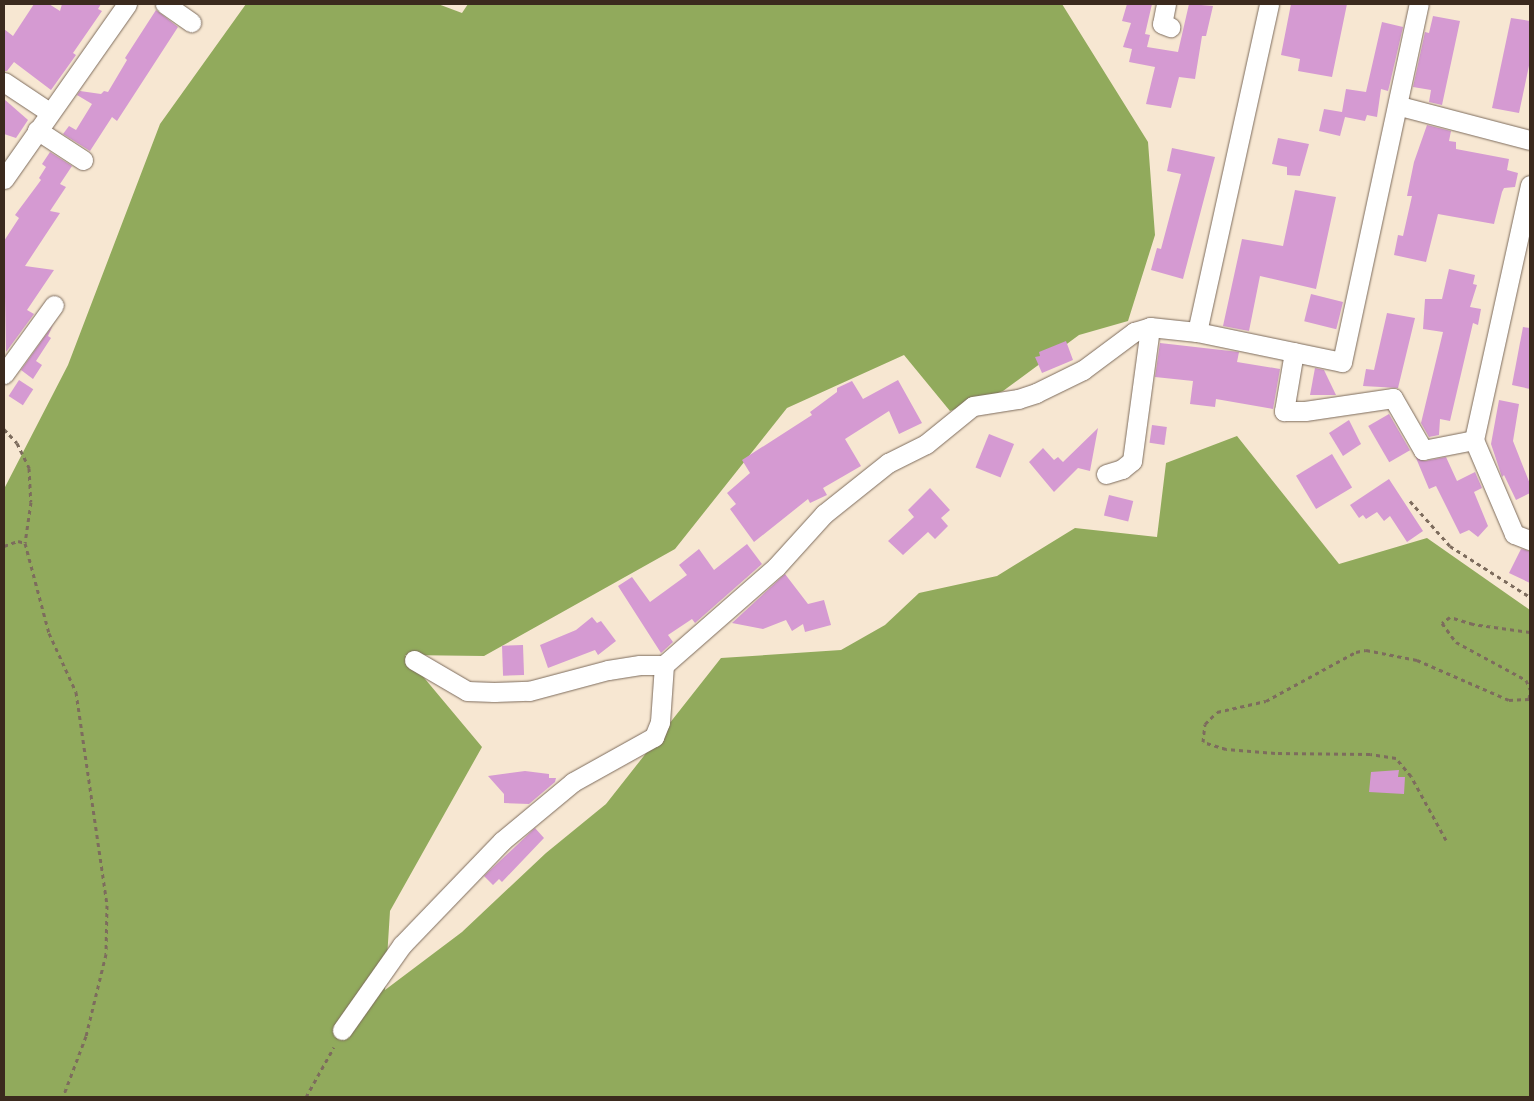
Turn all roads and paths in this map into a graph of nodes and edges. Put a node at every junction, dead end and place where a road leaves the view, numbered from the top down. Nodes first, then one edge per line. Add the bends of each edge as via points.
1 (127, 4) edge
2 (165, 4) edge
3 (1166, 4) edge
4 (1269, 4) edge
5 (1419, 4) edge
6 (191, 22) dead end
7 (1170, 27) dead end
8 (4, 82) edge
9 (1400, 106) junction
10 (49, 112) junction
11 (37, 130) junction
12 (1530, 140) edge
13 (83, 160) dead end
14 (4, 179) edge
15 (1530, 186) edge
16 (54, 305) dead end
17 (1150, 327) junction
18 (1197, 332) junction
19 (1294, 352) junction
20 (4, 374) edge
21 (4, 429) edge
22 (1474, 440) junction
23 (1106, 474) dead end
24 (1410, 501) dead end
25 (1530, 540) edge
26 (25, 543) junction
27 (4, 546) edge
28 (1530, 597) edge
29 (1530, 632) edge
30 (414, 660) dead end
31 (664, 665) junction
32 (1530, 690) edge
33 (1446, 840) dead end
34 (342, 1030) joint
35 (63, 1097) edge
36 (306, 1097) edge

1 - 10 street
2 - 6 street
3 - 7 street via 1162,24
4 - 18 street
5 - 9 street
8 - 10 street
9 - 12 street
9 - 19 street via 1342,362
10 - 11 street
11 - 13 street
11 - 14 street
15 - 22 street
16 - 20 street
17 - 18 street
17 - 23 street via 1132,461 1122,469
17 - 31 street via 1134,332 1083,370 1036,393 973,406 926,444 888,463 824,514 776,567
18 - 19 street
19 - 22 street via 1284,411 1393,398 1423,450
21 - 26 path via 17,443 29,468 31,502
22 - 25 street via 1514,534
24 - 28 path via 1450,546
26 - 27 path via 18,541
26 - 35 path via 48,633 76,692 107,906 106,954 86,1036
29 - 32 path via 1473,624 1455,617 1442,623 1456,642 1526,680
30 - 31 street via 467,691 494,692 530,691 608,670
31 - 34 street via 660,722 654,737 573,782 502,840 402,945
32 - 33 path via 1530,699 1509,700 1417,660 1366,650 1348,656 1266,701 1217,712 1204,724 1203,742 1226,748 1396,758 1411,776
34 - 36 path

